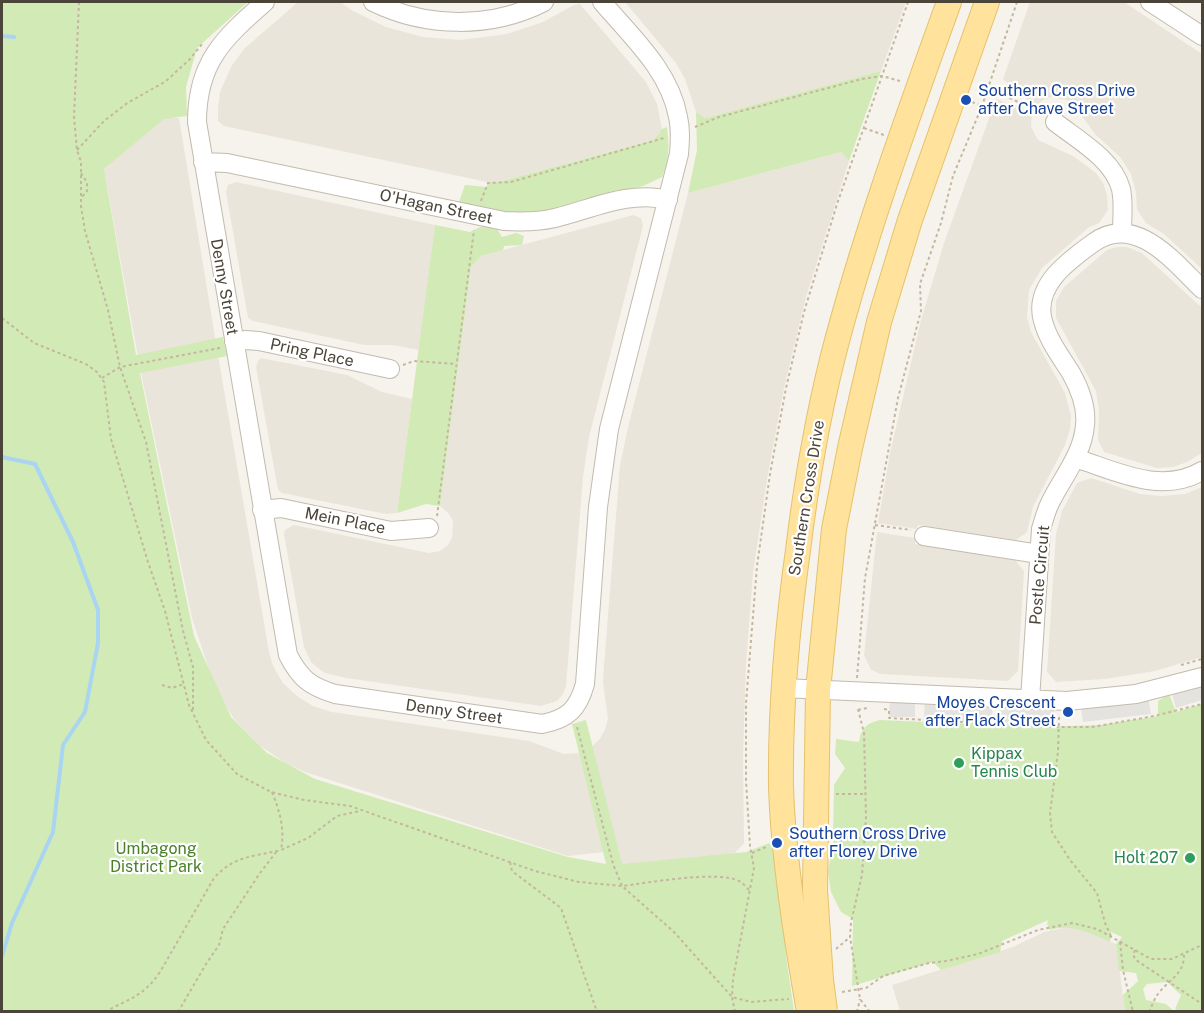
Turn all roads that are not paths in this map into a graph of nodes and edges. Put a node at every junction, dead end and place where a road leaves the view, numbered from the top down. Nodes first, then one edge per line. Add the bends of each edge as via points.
1 (266, 2) edge
2 (373, 2) edge
3 (602, 2) edge
4 (949, 2) edge
5 (1150, 2) edge
6 (534, 4) edge
7 (983, 6) edge
8 (1203, 36) edge
9 (1055, 122) road end
10 (203, 162) junction
11 (668, 200) junction
12 (1122, 232) junction
13 (1203, 289) edge
14 (234, 344) junction
15 (390, 369) road end
16 (815, 441) junction
17 (850, 448) junction
18 (1075, 458) junction
19 (1203, 471) edge
20 (262, 510) junction
21 (429, 528) road end
22 (924, 536) road end
23 (1039, 554) junction
24 (1203, 677) edge
25 (783, 688) junction
26 (818, 690) junction
27 (1030, 700) junction
28 (815, 996) edge

1 - 10 street, Denny Street via 219,47 201,82 197,122
2 - 6 street via 409,16 460,22 496,18
3 - 11 street via 653,61 676,105 679,154
4 - 16 main road, Southern Cross Drive via 873,216 832,359
5 - 8 street
7 - 17 main road, Southern Cross Drive via 879,322
9 - 12 street via 1100,158 1115,176 1121,189
10 - 11 street, O'Hagan Street via 227,163 476,216 528,223 636,196
10 - 14 street, Denny Street
11 - 20 street, Denny Street via 609,429 599,498 585,684 573,710 556,722 534,724 334,694 309,684 288,655
12 - 13 street via 1147,240
12 - 18 street, Postle Circuit via 1091,244 1058,271 1042,300 1043,323 1082,397 1085,425
14 - 15 street, Pring Place via 259,341
14 - 20 street, Denny Street
16 - 17 main road
16 - 25 main road, Southern Cross Drive via 792,589
17 - 26 main road, Southern Cross Drive via 834,529
18 - 19 street via 1158,482 1180,480
18 - 23 street, Postle Circuit via 1048,506
20 - 21 street, Mein Place via 281,508 391,531
22 - 23 street
23 - 27 street, Postle Circuit
24 - 27 street via 1102,699
25 - 26 street
25 - 28 main road, Southern Cross Drive via 786,852
26 - 27 street
26 - 28 main road, Southern Cross Drive

